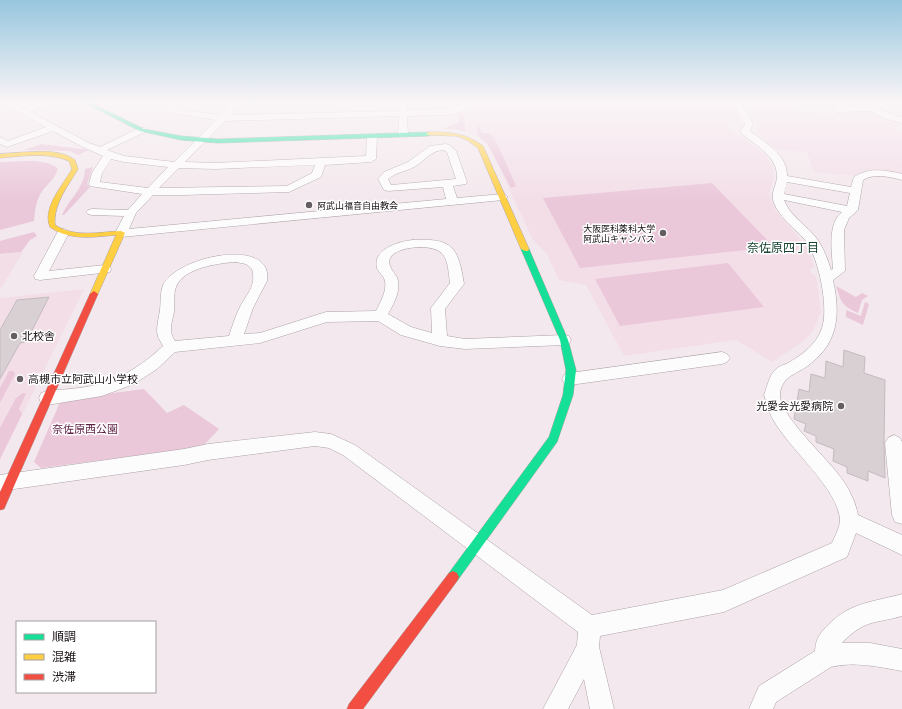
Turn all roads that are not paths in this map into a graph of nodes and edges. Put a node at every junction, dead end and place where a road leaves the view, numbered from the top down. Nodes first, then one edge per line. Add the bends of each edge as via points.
1 (32, 135) edge
2 (66, 135) edge
3 (131, 135) edge
4 (165, 135) edge
5 (205, 135) edge
6 (400, 135) edge
7 (458, 135) edge
8 (749, 135) edge
9 (372, 136) junction
10 (0, 140) edge
11 (200, 140) junction
12 (100, 150) junction
13 (109, 155) junction
14 (0, 156) edge
15 (322, 162) junction
16 (176, 165) junction
17 (902, 177) edge
18 (783, 178) junction
19 (447, 183) junction
20 (151, 191) junction
21 (856, 191) junction
22 (503, 197) junction
23 (452, 201) junction
24 (781, 203) junction
25 (851, 210) junction
26 (92, 212) dead end
27 (131, 213) junction
28 (121, 232) junction
29 (63, 233) junction
30 (105, 269) junction
31 (826, 279) junction
32 (380, 316) junction
33 (235, 339) junction
34 (564, 340) junction
35 (440, 341) junction
36 (171, 347) junction
37 (722, 358) dead end
38 (570, 379) junction
39 (47, 398) junction
40 (894, 443) dead end
41 (5, 483) edge
42 (0, 506) edge
43 (902, 516) edge
44 (850, 521) junction
45 (478, 544) junction
46 (902, 545) edge
47 (902, 605) edge
48 (588, 637) junction
49 (826, 657) junction
50 (902, 660) edge
51 (354, 709) edge
52 (556, 709) edge
53 (602, 709) edge
54 (761, 709) edge

1 - 10 street via 7,144
2 - 12 street
3 - 12 street
4 - 11 street
5 - 11 street
6 - 9 street
7 - 22 street via 474,140 482,147
8 - 18 street via 770,151 782,171
9 - 11 street
9 - 15 street via 371,160
11 - 16 street
12 - 13 street
13 - 16 street
13 - 20 street via 97,173 94,184
14 - 29 street via 58,155 72,160 75,169 50,218 54,228
15 - 16 street
15 - 20 street via 317,175 289,189
16 - 20 street
17 - 21 street via 878,173 863,175 858,179
18 - 21 street
18 - 24 street
19 - 19 street via 388,188 383,179 388,174 412,164 433,148 446,147 451,151 462,182
19 - 23 street
20 - 27 street
21 - 25 street
22 - 23 street
22 - 34 street
23 - 28 street
24 - 25 street
24 - 31 street via 814,243
25 - 31 street via 844,216 838,230 839,270
26 - 27 street
27 - 28 street
28 - 29 street via 78,235
28 - 30 street
29 - 30 street via 38,280
30 - 39 street
31 - 44 street via 829,327 812,354 779,375 772,395 780,417 832,480 846,504
32 - 33 street via 326,317 260,338
32 - 35 street via 406,331
32 - 35 street via 392,284 383,266 384,258 400,246 439,245 450,252 457,284 438,308
33 - 36 street
33 - 36 street via 261,277 260,270 249,260 221,259 193,266 179,274 170,285 164,335
34 - 35 street via 465,344
34 - 38 street via 571,370
36 - 39 street via 152,365 128,380 102,390
37 - 38 street
38 - 45 street via 568,395 554,439
39 - 41 street
40 - 43 street
41 - 42 street
41 - 45 street via 208,452 315,439 331,442 349,450
44 - 46 street
44 - 48 street via 840,550 724,600
45 - 48 street
45 - 51 street
47 - 49 street via 854,617 827,642
48 - 52 street
48 - 53 street
49 - 50 street via 838,654 870,654
49 - 54 street via 767,694

